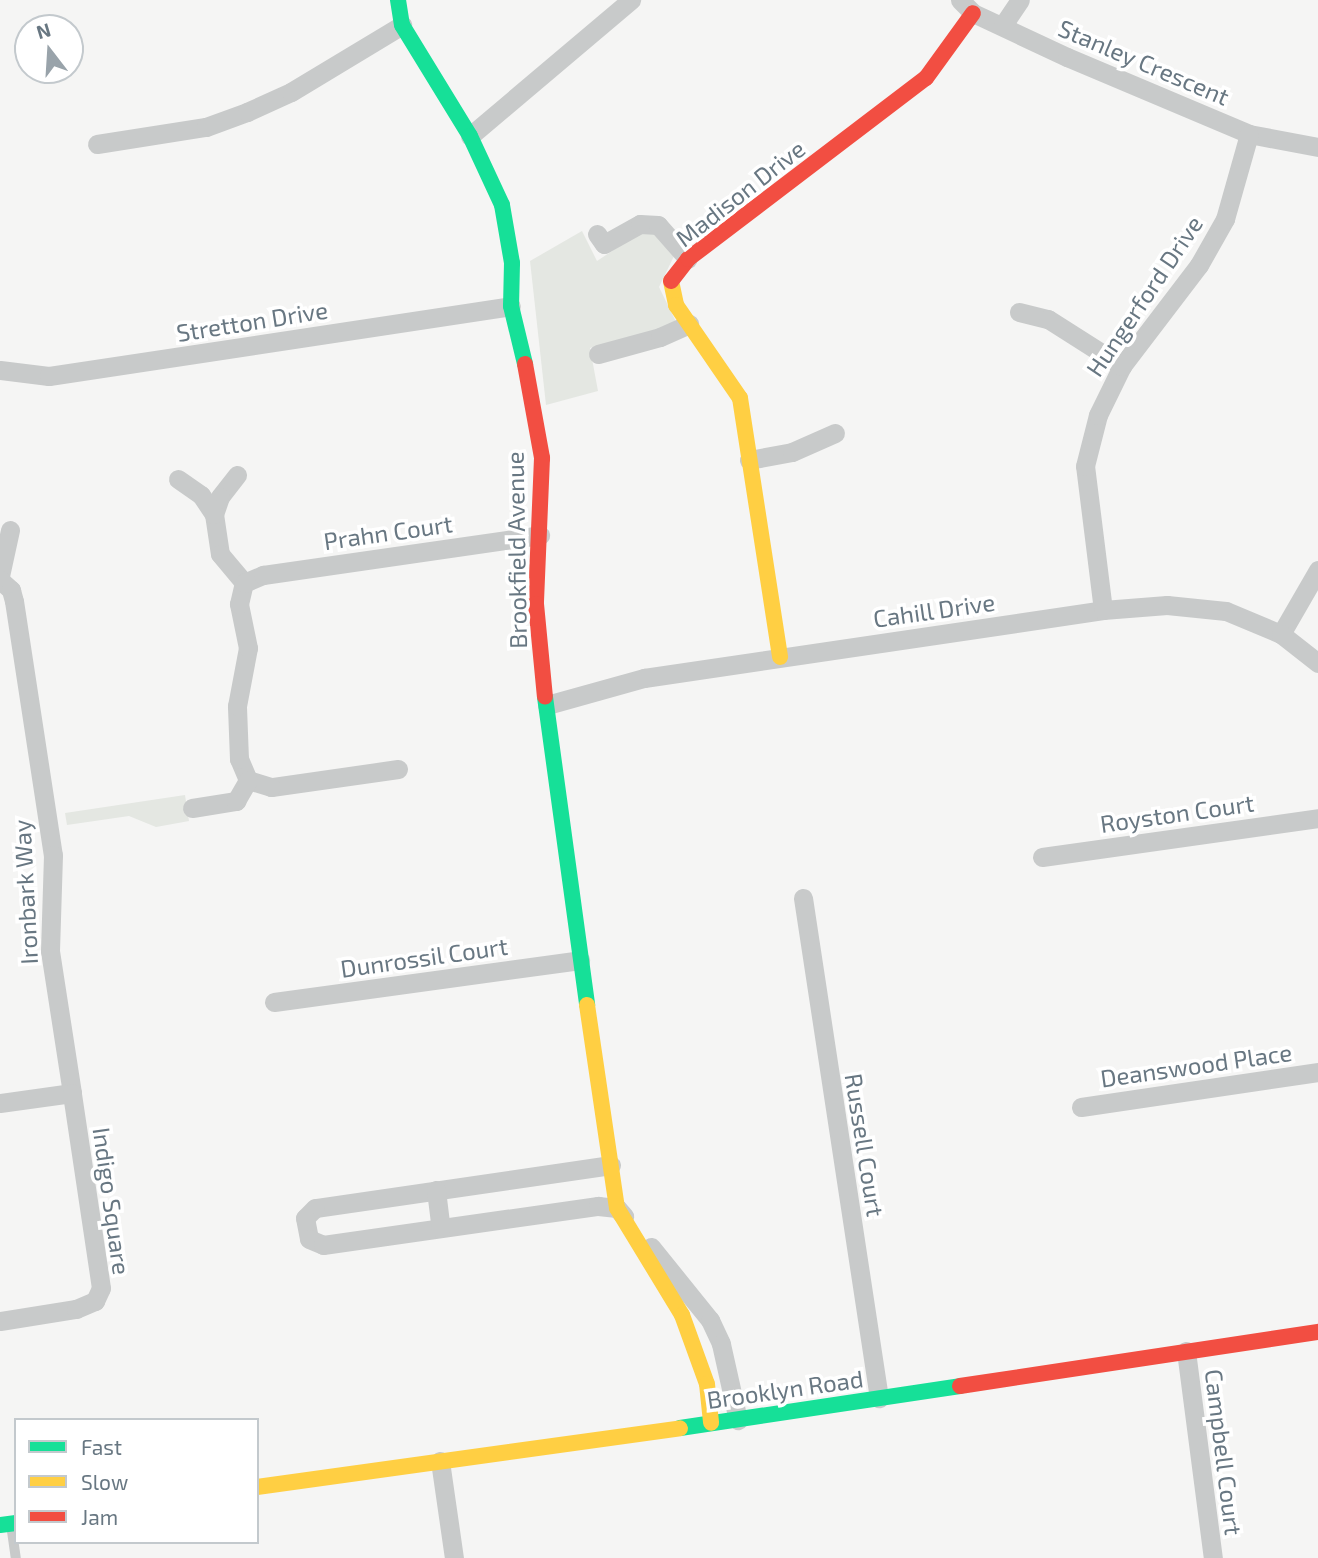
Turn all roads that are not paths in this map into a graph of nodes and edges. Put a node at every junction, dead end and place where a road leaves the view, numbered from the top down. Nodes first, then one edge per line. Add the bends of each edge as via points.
1 (397, 0) edge
2 (631, 0) edge
3 (1020, 0) edge
4 (967, 6) edge
5 (402, 25) junction
6 (1003, 25) junction
7 (1249, 134) junction
8 (470, 136) junction
9 (97, 144) dead end
10 (1318, 147) edge
11 (597, 234) dead end
12 (688, 259) junction
13 (511, 306) junction
14 (1019, 312) dead end
15 (689, 324) junction
16 (598, 354) dead end
17 (1122, 366) junction
18 (0, 370) edge
19 (835, 433) dead end
20 (749, 460) junction
21 (237, 475) dead end
22 (178, 479) dead end
23 (214, 514) junction
24 (10, 530) dead end
25 (540, 535) junction
26 (1318, 570) edge
27 (0, 578) edge
28 (244, 583) junction
29 (1103, 610) junction
30 (1281, 634) junction
31 (780, 657) junction
32 (1318, 663) edge
33 (547, 705) junction
34 (398, 769) dead end
35 (248, 780) junction
36 (192, 808) dead end
37 (1318, 818) edge
38 (1042, 857) dead end
39 (803, 898) dead end
40 (580, 960) junction
41 (274, 1002) dead end
42 (1318, 1072) edge
43 (72, 1093) junction
44 (0, 1103) edge
45 (1081, 1107) dead end
46 (611, 1165) junction
47 (436, 1190) junction
48 (617, 1208) junction
49 (441, 1228) junction
50 (0, 1321) edge
51 (1318, 1332) edge
52 (721, 1344) junction
53 (1186, 1351) junction
54 (699, 1354) junction
55 (879, 1398) junction
56 (738, 1420) junction
57 (711, 1423) junction
58 (440, 1461) junction
59 (259, 1487) edge
60 (9, 1524) edge
61 (16, 1558) edge
62 (454, 1558) edge
63 (1213, 1558) edge

1 - 5 street, Brookfield Avenue
2 - 8 street
3 - 6 street
4 - 6 street, Stanley Crescent
4 - 12 street, Madison Drive via 926,78
5 - 8 street, Brookfield Avenue
5 - 9 street via 247,113 206,127
6 - 7 street, Stanley Crescent via 1067,58
7 - 10 street, Stanley Crescent
7 - 17 street, Hungerford Drive via 1225,219 1199,265
8 - 13 street, Brookfield Avenue via 502,205 512,263
11 - 12 street via 604,244 640,224 658,225
12 - 15 street, Madison Drive via 671,280 676,305
13 - 18 street, Stretton Drive via 49,376
13 - 25 street, Brookfield Avenue via 542,458
14 - 17 street via 1048,319
15 - 16 street
15 - 20 street, Madison Drive via 740,398
17 - 29 street, Hungerford Drive via 1098,415 1085,466
19 - 20 street via 792,452
20 - 31 street, Madison Drive
21 - 23 street
22 - 23 street via 201,495
23 - 28 street via 220,554
24 - 27 street, Ironbark Way
25 - 28 street, Prahn Court via 263,575
25 - 33 street, Brookfield Avenue via 537,604
26 - 30 street
27 - 43 street, Ironbark Way via 14,601 53,855 50,950
28 - 35 street via 239,604 248,648 237,706 239,759
29 - 30 street, Cahill Drive via 1167,605 1226,611
29 - 31 street, Cahill Drive
30 - 32 street, Cahill Drive
31 - 33 street, Cahill Drive via 644,678
33 - 40 street, Brookfield Avenue
34 - 35 street via 271,787
35 - 36 street via 236,801
37 - 38 street, Royston Court
39 - 55 street, Russell Court
40 - 41 street, Dunrossil Court
40 - 46 street, Brookfield Avenue
42 - 45 street, Deanswood Place
43 - 44 street
43 - 50 street, Indigo Square via 101,1288 94,1301 76,1310
46 - 47 street
46 - 48 street, Brookfield Avenue
47 - 49 street
47 - 49 street via 315,1208 305,1218 309,1239 323,1245
48 - 49 street via 592,1207
48 - 52 street via 696,1299
48 - 54 street, Brookfield Avenue via 682,1315
51 - 53 street, Brooklyn Road
52 - 54 street
52 - 56 street
53 - 55 street, Brooklyn Road
53 - 63 street, Campbell Court
54 - 57 street, Brookfield Avenue
55 - 56 street, Brooklyn Road
56 - 57 street, Brooklyn Road
57 - 58 street, Brooklyn Road
58 - 59 street, Brooklyn Road
58 - 62 street
60 - 61 lane

